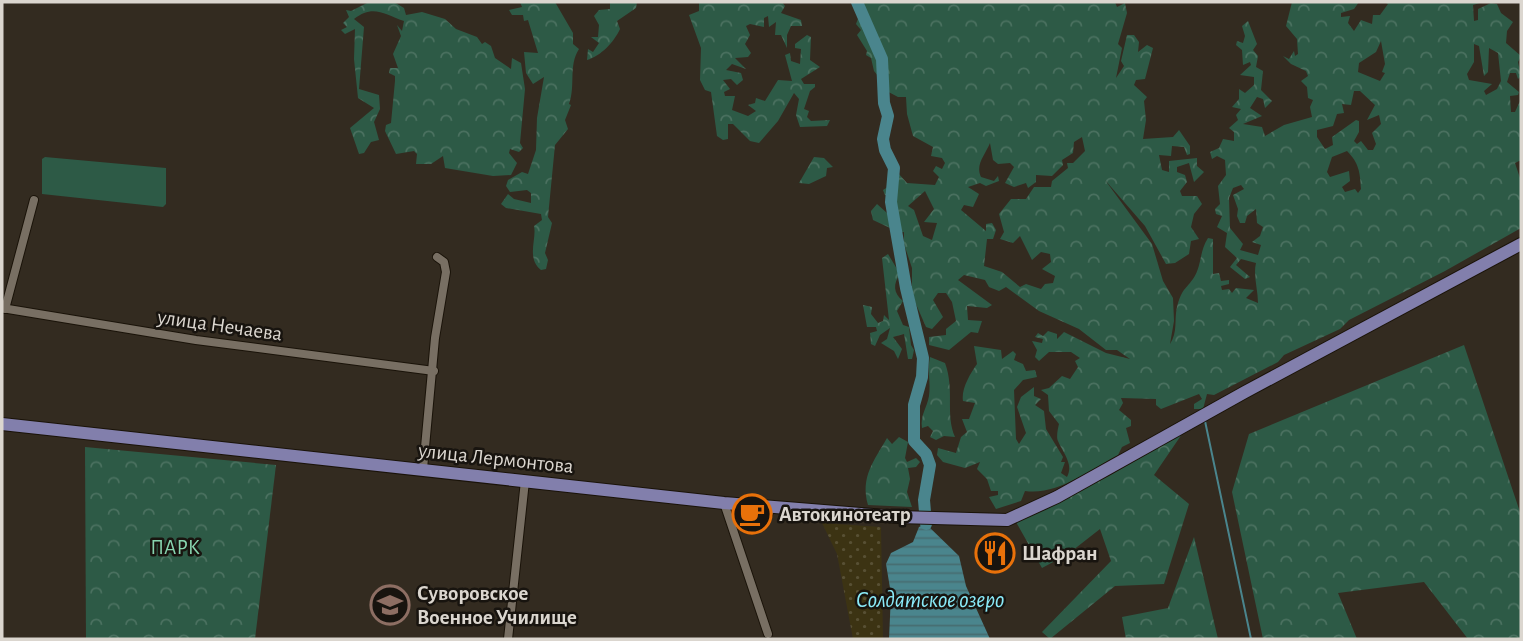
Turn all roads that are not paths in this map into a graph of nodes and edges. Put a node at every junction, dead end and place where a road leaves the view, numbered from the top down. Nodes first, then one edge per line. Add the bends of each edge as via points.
1 (34, 200) dead end
2 (1521, 244) edge
3 (437, 257) dead end
4 (3, 308) edge
5 (434, 371) junction
6 (2, 424) edge
7 (423, 469) junction
8 (525, 481) junction
9 (730, 504) junction
10 (768, 634) dead end
11 (508, 639) edge

1 - 4 street
2 - 9 main road, улица Лермонтова via 1017,517 987,521 898,517
3 - 5 street via 446,272
4 - 5 street, улица Нечаева via 196,340
5 - 7 street
6 - 7 main road, улица Лермонтова
7 - 8 main road, улица Лермонтова
8 - 9 main road, улица Лермонтова
8 - 11 street
9 - 10 street

